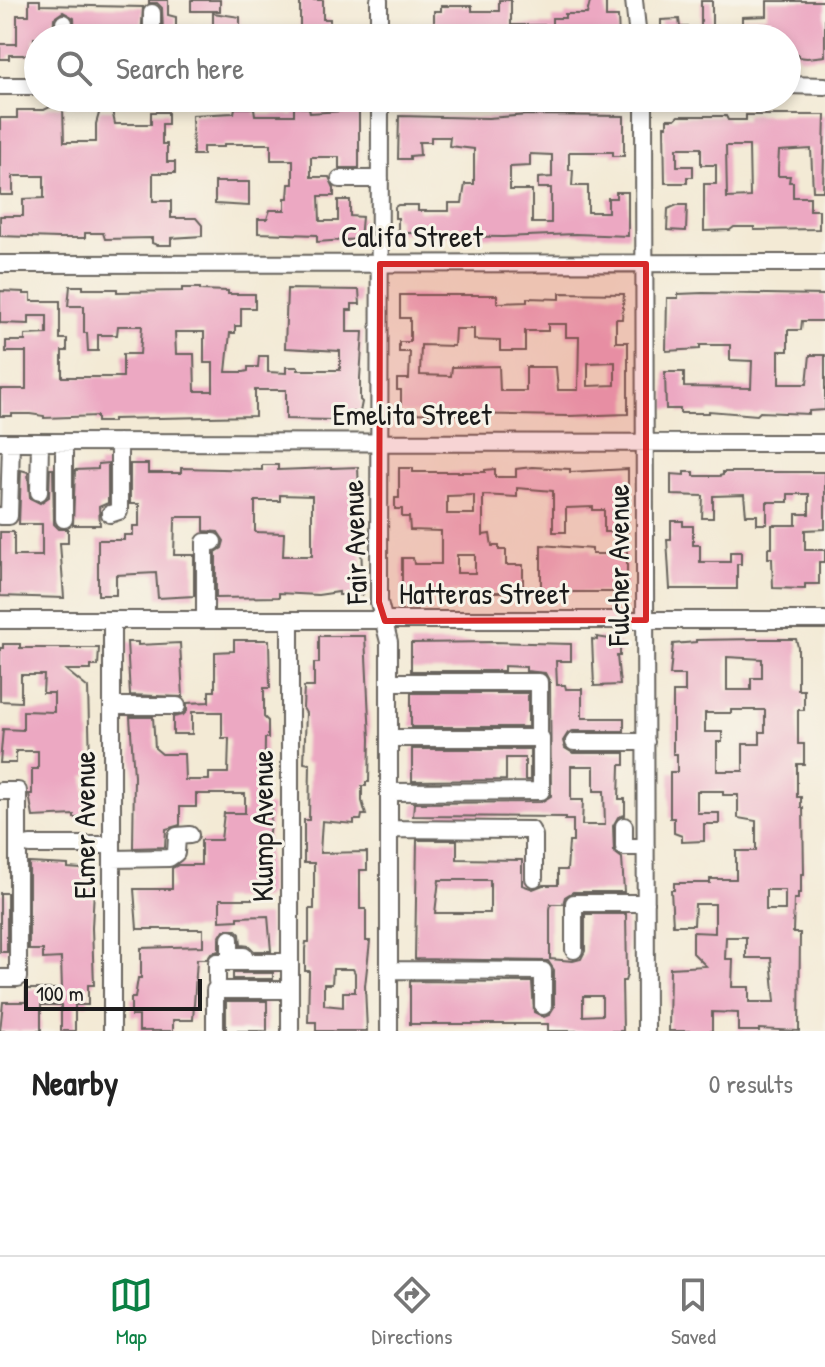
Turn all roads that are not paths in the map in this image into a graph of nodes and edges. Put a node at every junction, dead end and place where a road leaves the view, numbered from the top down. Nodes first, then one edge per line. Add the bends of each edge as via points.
1 (379, 0) edge
2 (634, 0) edge
3 (152, 13) dead end
4 (152, 24) edge
5 (379, 24) edge
6 (637, 24) edge
7 (801, 85) edge
8 (0, 86) edge
9 (24, 86) edge
10 (825, 86) edge
11 (380, 112) edge
12 (644, 112) edge
13 (340, 179) dead end
14 (380, 179) junction
15 (825, 263) edge
16 (0, 264) edge
17 (380, 264) junction
18 (646, 264) junction
19 (5, 442) edge
20 (40, 442) junction
21 (64, 442) junction
22 (121, 442) junction
23 (379, 442) junction
24 (646, 442) junction
25 (825, 443) edge
26 (39, 492) dead end
27 (129, 512) dead end
28 (110, 514) dead end
29 (0, 516) edge
30 (64, 519) dead end
31 (213, 542) dead end
32 (0, 620) edge
33 (112, 620) junction
34 (205, 620) junction
35 (646, 620) junction
36 (825, 620) edge
37 (290, 621) junction
38 (385, 621) junction
39 (389, 682) junction
40 (112, 706) junction
41 (177, 706) dead end
42 (539, 731) dead end
43 (389, 738) junction
44 (574, 742) dead end
45 (646, 742) junction
46 (0, 791) edge
47 (389, 792) junction
48 (624, 826) dead end
49 (389, 829) junction
50 (190, 835) dead end
51 (30, 845) dead end
52 (646, 847) junction
53 (112, 852) junction
54 (534, 878) dead end
55 (646, 903) junction
56 (230, 939) dead end
57 (574, 950) dead end
58 (290, 959) junction
59 (389, 970) junction
60 (0, 978) edge
61 (217, 981) dead end
62 (290, 990) junction
63 (543, 1006) dead end
64 (112, 1031) edge
65 (215, 1031) edge
66 (290, 1031) edge
67 (389, 1031) edge
68 (646, 1031) edge

1 - 5 street
2 - 6 street
3 - 4 street
7 - 10 street
8 - 9 street
11 - 14 street, Fair Avenue
12 - 18 street, Fulcher Avenue
13 - 14 street
14 - 17 street, Fair Avenue
15 - 18 street, Califa Street
16 - 17 street, Califa Street
17 - 18 street, Califa Street
17 - 23 street, Fair Avenue
18 - 24 street, Fulcher Avenue
19 - 20 street, Emelita Street
19 - 29 street via 9,516
20 - 21 street, Emelita Street
20 - 26 street
21 - 22 street, Emelita Street
21 - 30 street
22 - 23 street, Emelita Street
22 - 27 street via 123,508
22 - 28 street via 119,511
23 - 24 street, Emelita Street
23 - 38 street, Fair Avenue via 379,602
24 - 25 street, Emelita Street
24 - 35 street, Fulcher Avenue
31 - 34 street via 205,542
32 - 33 street, Hatteras Street
33 - 34 street, Hatteras Street
33 - 40 street, Elmer Avenue
34 - 37 street, Hatteras Street
35 - 36 street, Hatteras Street
35 - 38 street, Hatteras Street
35 - 45 street, Fulcher Avenue
37 - 38 street, Hatteras Street
37 - 58 street, Klump Avenue
38 - 39 street, Fair Avenue
39 - 42 street via 539,682
39 - 43 street, Fair Avenue
40 - 41 street
40 - 53 street, Elmer Avenue
43 - 47 street, Fair Avenue
43 - 47 street via 541,738 541,791
44 - 45 street
45 - 52 street, Fulcher Avenue
46 - 60 street via 18,791 18,978
47 - 49 street, Fair Avenue
48 - 52 street via 624,847
49 - 54 street via 531,830
49 - 59 street, Fair Avenue
50 - 53 street via 177,836 176,853 169,858
51 - 53 street
52 - 55 street, Fulcher Avenue
53 - 64 street, Elmer Avenue
55 - 57 street via 574,903
55 - 68 street, Fulcher Avenue
56 - 58 street via 230,956
58 - 61 street via 217,962
58 - 62 street, Klump Avenue
59 - 63 street via 543,971
59 - 67 street, Fair Avenue
62 - 65 street via 215,990
62 - 66 street, Klump Avenue

